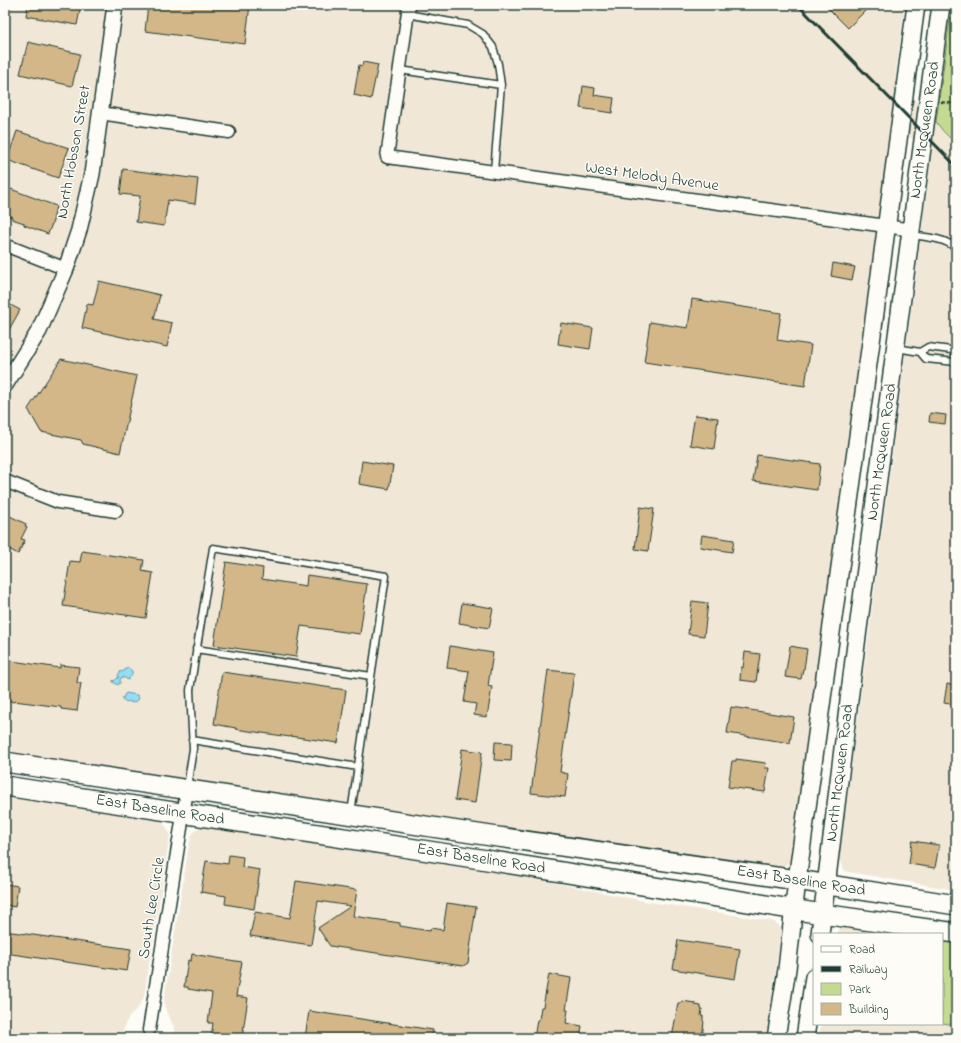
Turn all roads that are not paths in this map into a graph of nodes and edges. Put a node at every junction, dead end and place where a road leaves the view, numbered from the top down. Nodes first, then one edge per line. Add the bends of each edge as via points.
1 (115, 5) edge
2 (916, 5) edge
3 (941, 5) edge
4 (408, 10) edge
5 (400, 70) junction
6 (501, 85) junction
7 (100, 113) junction
8 (228, 132) dead end
9 (494, 171) junction
10 (886, 226) junction
11 (911, 233) junction
12 (5, 245) edge
13 (956, 248) edge
14 (66, 269) junction
15 (956, 277) edge
16 (956, 280) edge
17 (895, 348) junction
18 (920, 352) junction
19 (956, 353) edge
20 (956, 362) edge
21 (5, 385) edge
22 (5, 481) edge
23 (116, 511) dead end
24 (835, 603) junction
25 (861, 606) junction
26 (196, 648) junction
27 (372, 676) junction
28 (192, 740) junction
29 (5, 762) edge
30 (358, 767) junction
31 (5, 786) edge
32 (187, 790) junction
33 (183, 814) junction
34 (351, 815) junction
35 (491, 836) junction
36 (487, 860) junction
37 (796, 885) junction
38 (824, 899) junction
39 (956, 905) edge
40 (794, 909) junction
41 (820, 933) edge
42 (956, 933) edge
43 (813, 984) edge
44 (149, 1030) dead end
45 (776, 1038) edge
46 (805, 1038) edge

1 - 7 street, North Hobson Street
2 - 10 main road, North McQueen Road
3 - 11 main road, North McQueen Road
4 - 5 street
4 - 6 lane via 468,25 483,34 493,47
5 - 6 lane
5 - 9 street, West Melody Avenue via 387,156
6 - 9 lane
7 - 8 street
7 - 14 street, North Hobson Street via 92,174 79,230
9 - 10 street, West Melody Avenue
10 - 11 street, West Melody Avenue
10 - 24 main road, North McQueen Road
11 - 13 lane via 950,243
11 - 17 main road, North McQueen Road
12 - 14 street
14 - 21 street, North Hobson Street via 39,331
15 - 16 lane
17 - 18 lane
17 - 25 main road, North McQueen Road
18 - 19 lane via 928,347
18 - 20 lane via 926,359
22 - 23 street via 58,502
24 - 25 main road
24 - 37 main road, North McQueen Road
25 - 38 main road, North McQueen Road
26 - 27 lane
26 - 27 lane via 213,548 386,576
26 - 28 lane via 190,690
27 - 30 lane
28 - 30 lane
28 - 32 lane
29 - 32 main road, East Baseline Road
30 - 34 lane
31 - 33 main road, East Baseline Road
32 - 33 street, South Lee Circle
32 - 34 main road, East Baseline Road
33 - 36 main road, East Baseline Road
33 - 44 street, South Lee Circle
34 - 35 main road, East Baseline Road
35 - 36 main road
35 - 37 main road, East Baseline Road
36 - 40 main road, East Baseline Road
37 - 38 main road, East Baseline Road
37 - 40 main road, North McQueen Road
38 - 39 main road, East Baseline Road
38 - 40 main road, East Baseline Road
38 - 41 main road, North McQueen Road
38 - 42 main road, East Baseline Road
40 - 45 main road, North McQueen Road
43 - 46 main road

